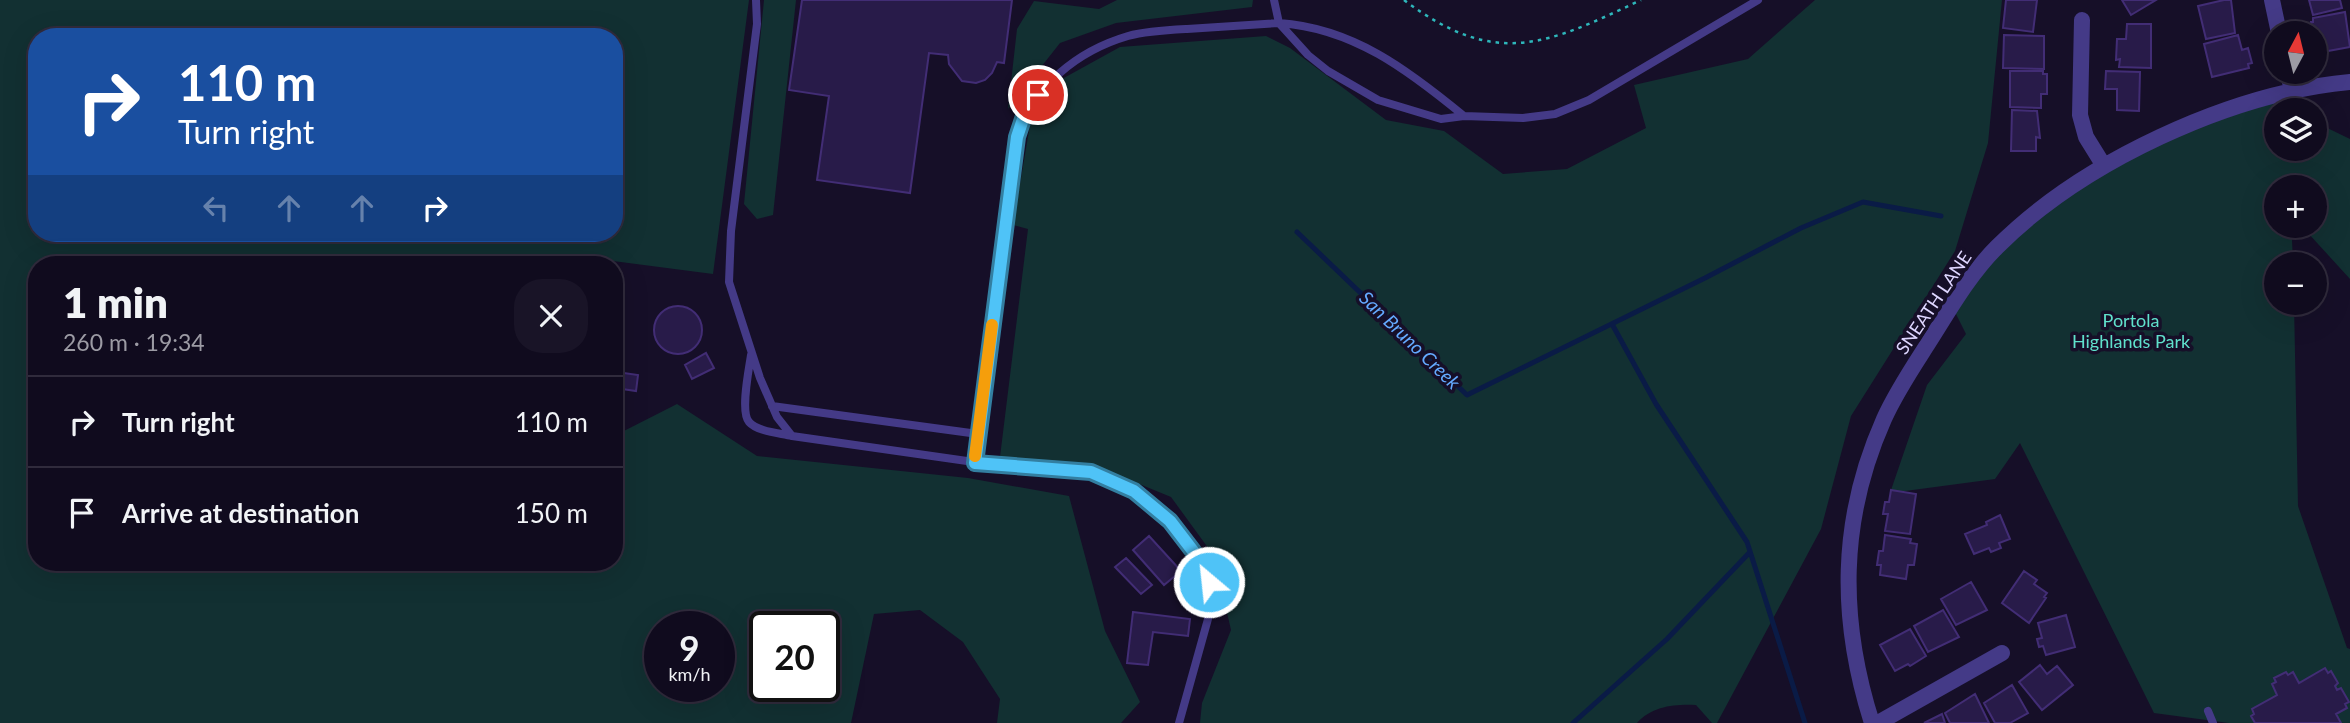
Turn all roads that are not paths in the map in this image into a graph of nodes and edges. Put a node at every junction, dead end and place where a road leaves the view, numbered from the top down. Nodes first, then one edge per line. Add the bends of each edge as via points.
1 (756, 0) edge
2 (1274, 0) edge
3 (1758, 0) edge
4 (2272, 0) edge
5 (2082, 20) dead end
6 (2276, 21) edge
7 (1279, 23) junction
8 (2350, 82) edge
9 (2290, 84) edge
10 (2292, 92) junction
11 (1464, 116) junction
12 (2104, 166) junction
13 (751, 352) junction
14 (772, 406) junction
15 (978, 434) junction
16 (792, 436) junction
17 (975, 463) junction
18 (2002, 653) dead end
19 (2208, 711) dead end
20 (1179, 723) edge
21 (1872, 723) edge
22 (1878, 723) edge
23 (2213, 723) edge

1 - 13 lane via 729,282
2 - 7 lane
3 - 11 lane via 1589,100 1555,114
4 - 6 street
5 - 12 street via 2080,114 2086,137
7 - 11 lane via 1342,35 1415,75
7 - 11 lane via 1328,71 1378,100 1441,119
7 - 15 lane via 1130,36 1077,59 1038,95 1017,137
8 - 10 street, SNEATH LANE
9 - 10 street
10 - 12 street, SNEATH LANE via 2198,121
12 - 21 street, SNEATH LANE via 2028,219 1996,248 1970,279 1885,417 1858,492 1847,570 1853,651
13 - 14 lane
13 - 16 lane via 746,401 750,424
14 - 15 lane
14 - 16 lane
15 - 17 lane
16 - 17 lane
17 - 20 lane via 1091,472 1134,491 1170,521 1209,582 1208,619
18 - 22 street
19 - 23 lane

